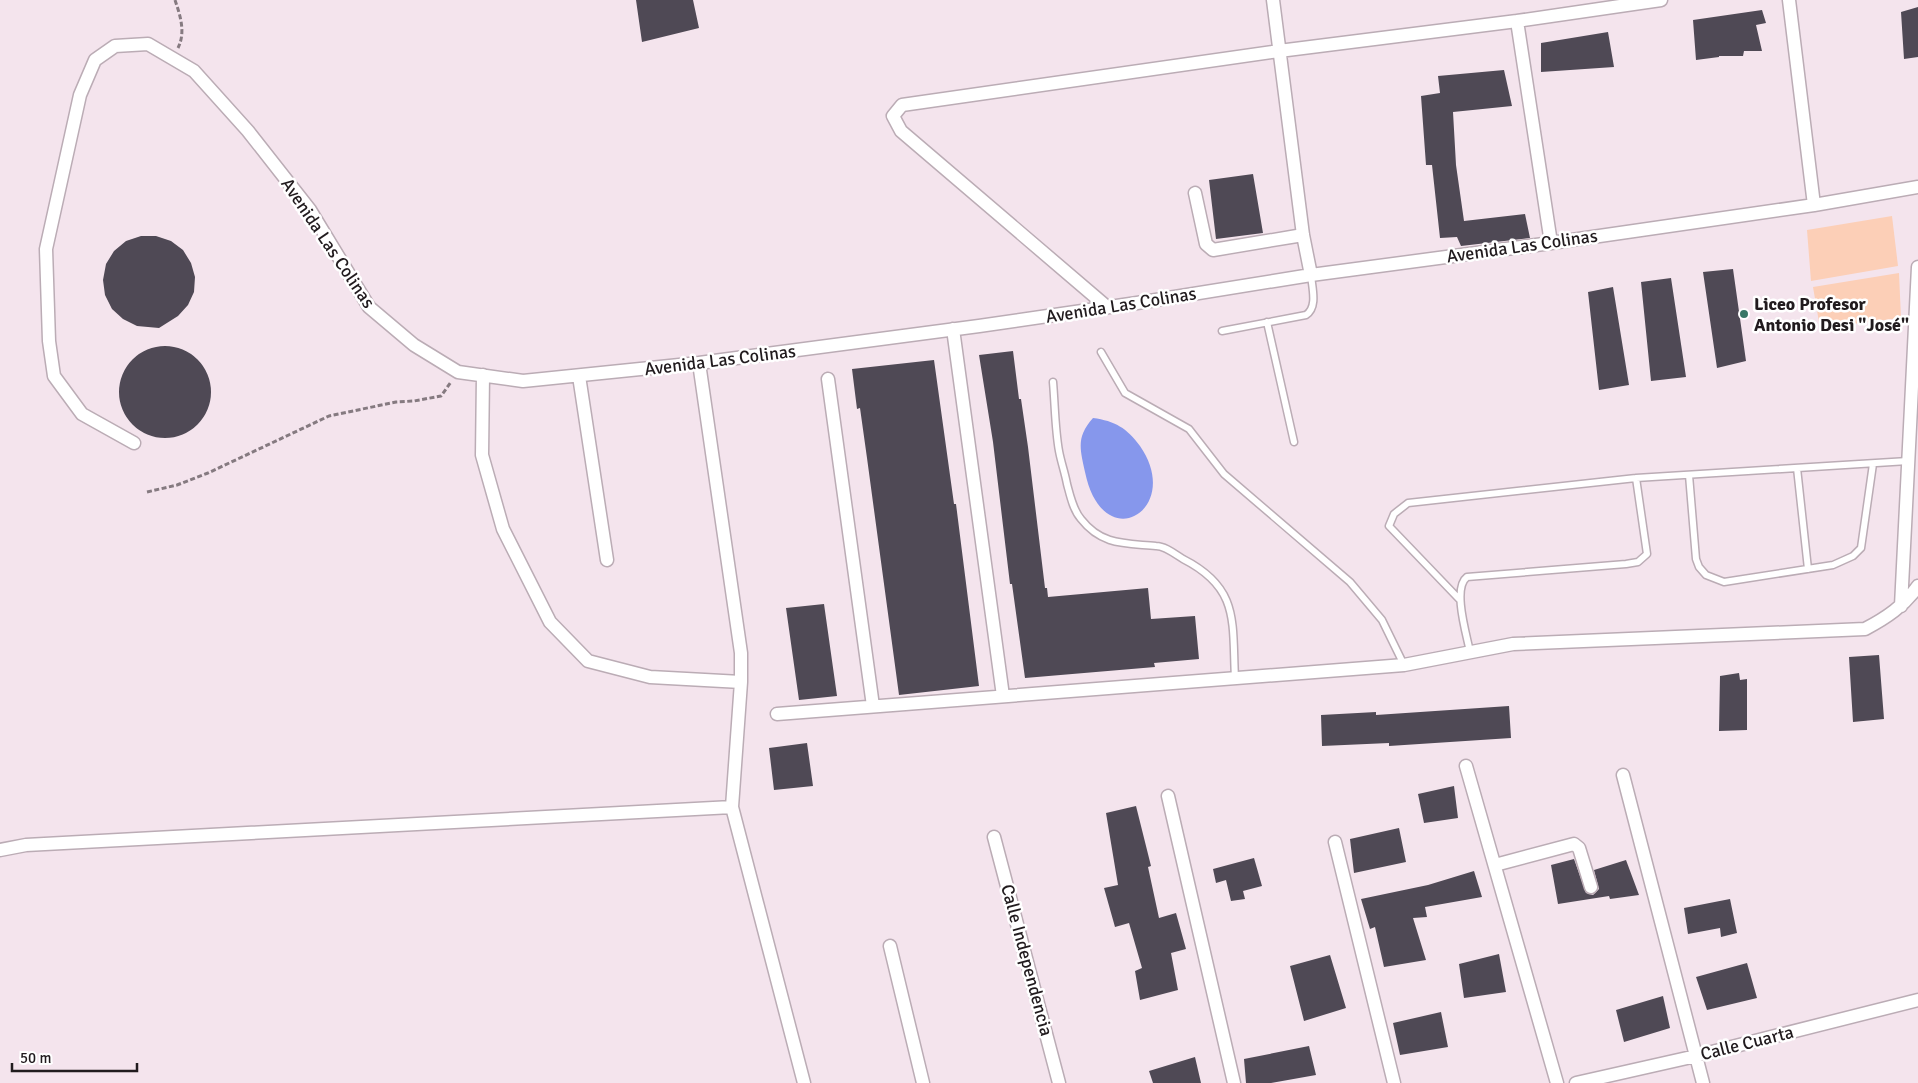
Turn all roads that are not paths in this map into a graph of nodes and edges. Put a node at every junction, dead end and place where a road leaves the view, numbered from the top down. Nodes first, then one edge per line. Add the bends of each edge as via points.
1 (1273, 0) edge
2 (1661, 0) edge
3 (1789, 0) edge
4 (1517, 21) junction
5 (1280, 51) junction
6 (1918, 187) edge
7 (1195, 193) dead end
8 (1814, 205) junction
9 (1303, 235) junction
10 (1551, 243) junction
11 (1918, 267) edge
12 (1311, 274) junction
13 (1107, 307) junction
14 (1267, 322) junction
15 (953, 329) junction
16 (1222, 331) dead end
17 (1101, 352) dead end
18 (699, 364) junction
19 (483, 375) junction
20 (578, 376) junction
21 (828, 378) dead end
22 (1053, 382) dead end
23 (1294, 442) dead end
24 (134, 444) dead end
25 (1913, 461) edge
26 (1873, 464) junction
27 (1796, 468) junction
28 (1689, 475) junction
29 (1636, 478) junction
30 (607, 560) dead end
31 (1808, 569) junction
32 (1918, 586) edge
33 (1460, 600) junction
34 (1901, 606) junction
35 (1470, 652) junction
36 (1404, 665) junction
37 (1235, 678) junction
38 (742, 682) junction
39 (1003, 696) junction
40 (873, 706) junction
41 (777, 714) dead end
42 (1466, 766) dead end
43 (1623, 775) dead end
44 (1168, 796) dead end
45 (732, 806) junction
46 (994, 837) dead end
47 (1335, 842) dead end
48 (0, 850) edge
49 (1495, 865) junction
50 (1591, 887) dead end
51 (890, 946) dead end
52 (1918, 1000) edge
53 (1696, 1056) junction
54 (804, 1083) edge
55 (923, 1083) edge
56 (1059, 1083) edge
57 (1234, 1083) edge
58 (1394, 1083) edge
59 (1557, 1083) edge
60 (1576, 1083) edge
61 (1703, 1083) edge

1 - 5 street
2 - 4 street
3 - 8 street
4 - 5 street
4 - 10 street
5 - 9 street
5 - 13 street via 902,105 893,116 901,131
6 - 8 street, Avenida Las Colinas
7 - 9 street via 1206,244 1213,250
8 - 10 street, Avenida Las Colinas
9 - 12 street
10 - 12 street, Avenida Las Colinas
11 - 25 street
12 - 13 street, Avenida Las Colinas
12 - 14 lane via 1314,306 1311,311 1306,315
13 - 15 street, Avenida Las Colinas
14 - 16 lane
14 - 23 lane
15 - 18 street, Avenida Las Colinas
15 - 39 street
17 - 36 lane via 1125,393 1189,429 1224,474 1350,582 1382,620
18 - 20 street, Avenida Las Colinas
18 - 38 street via 741,653
19 - 20 street, Avenida Las Colinas via 523,381
19 - 24 street, Avenida Las Colinas via 458,372 414,345 368,307 310,210 248,131 194,71 148,44 115,46 96,60 80,95 46,249 49,340 54,376 82,414
19 - 38 street via 482,455 503,529 550,622 588,661 650,677
20 - 30 street
21 - 40 street
22 - 37 lane via 1059,449 1079,517 1107,540 1159,546 1209,574 1229,603
25 - 26 lane
25 - 34 street
26 - 27 lane
26 - 31 lane via 1860,548 1853,556 1838,563
27 - 28 lane
27 - 31 lane
28 - 29 lane
28 - 31 lane via 1696,559 1706,575 1724,582
29 - 33 lane via 1646,554 1638,562 1467,576
29 - 33 lane via 1408,503 1394,514 1389,526
32 - 34 street
33 - 35 lane
34 - 35 street via 1865,629 1513,644
35 - 36 street
36 - 37 street
37 - 39 street
38 - 45 street
39 - 40 street
40 - 41 street
42 - 49 street
43 - 53 street
44 - 57 street
45 - 48 street via 26,845
45 - 54 street
46 - 56 street, Calle Independencia
47 - 58 street
49 - 50 street via 1574,844 1579,848
49 - 59 street
51 - 55 street
52 - 53 street, Calle Cuarta
53 - 60 street, Calle Cuarta
53 - 61 street

